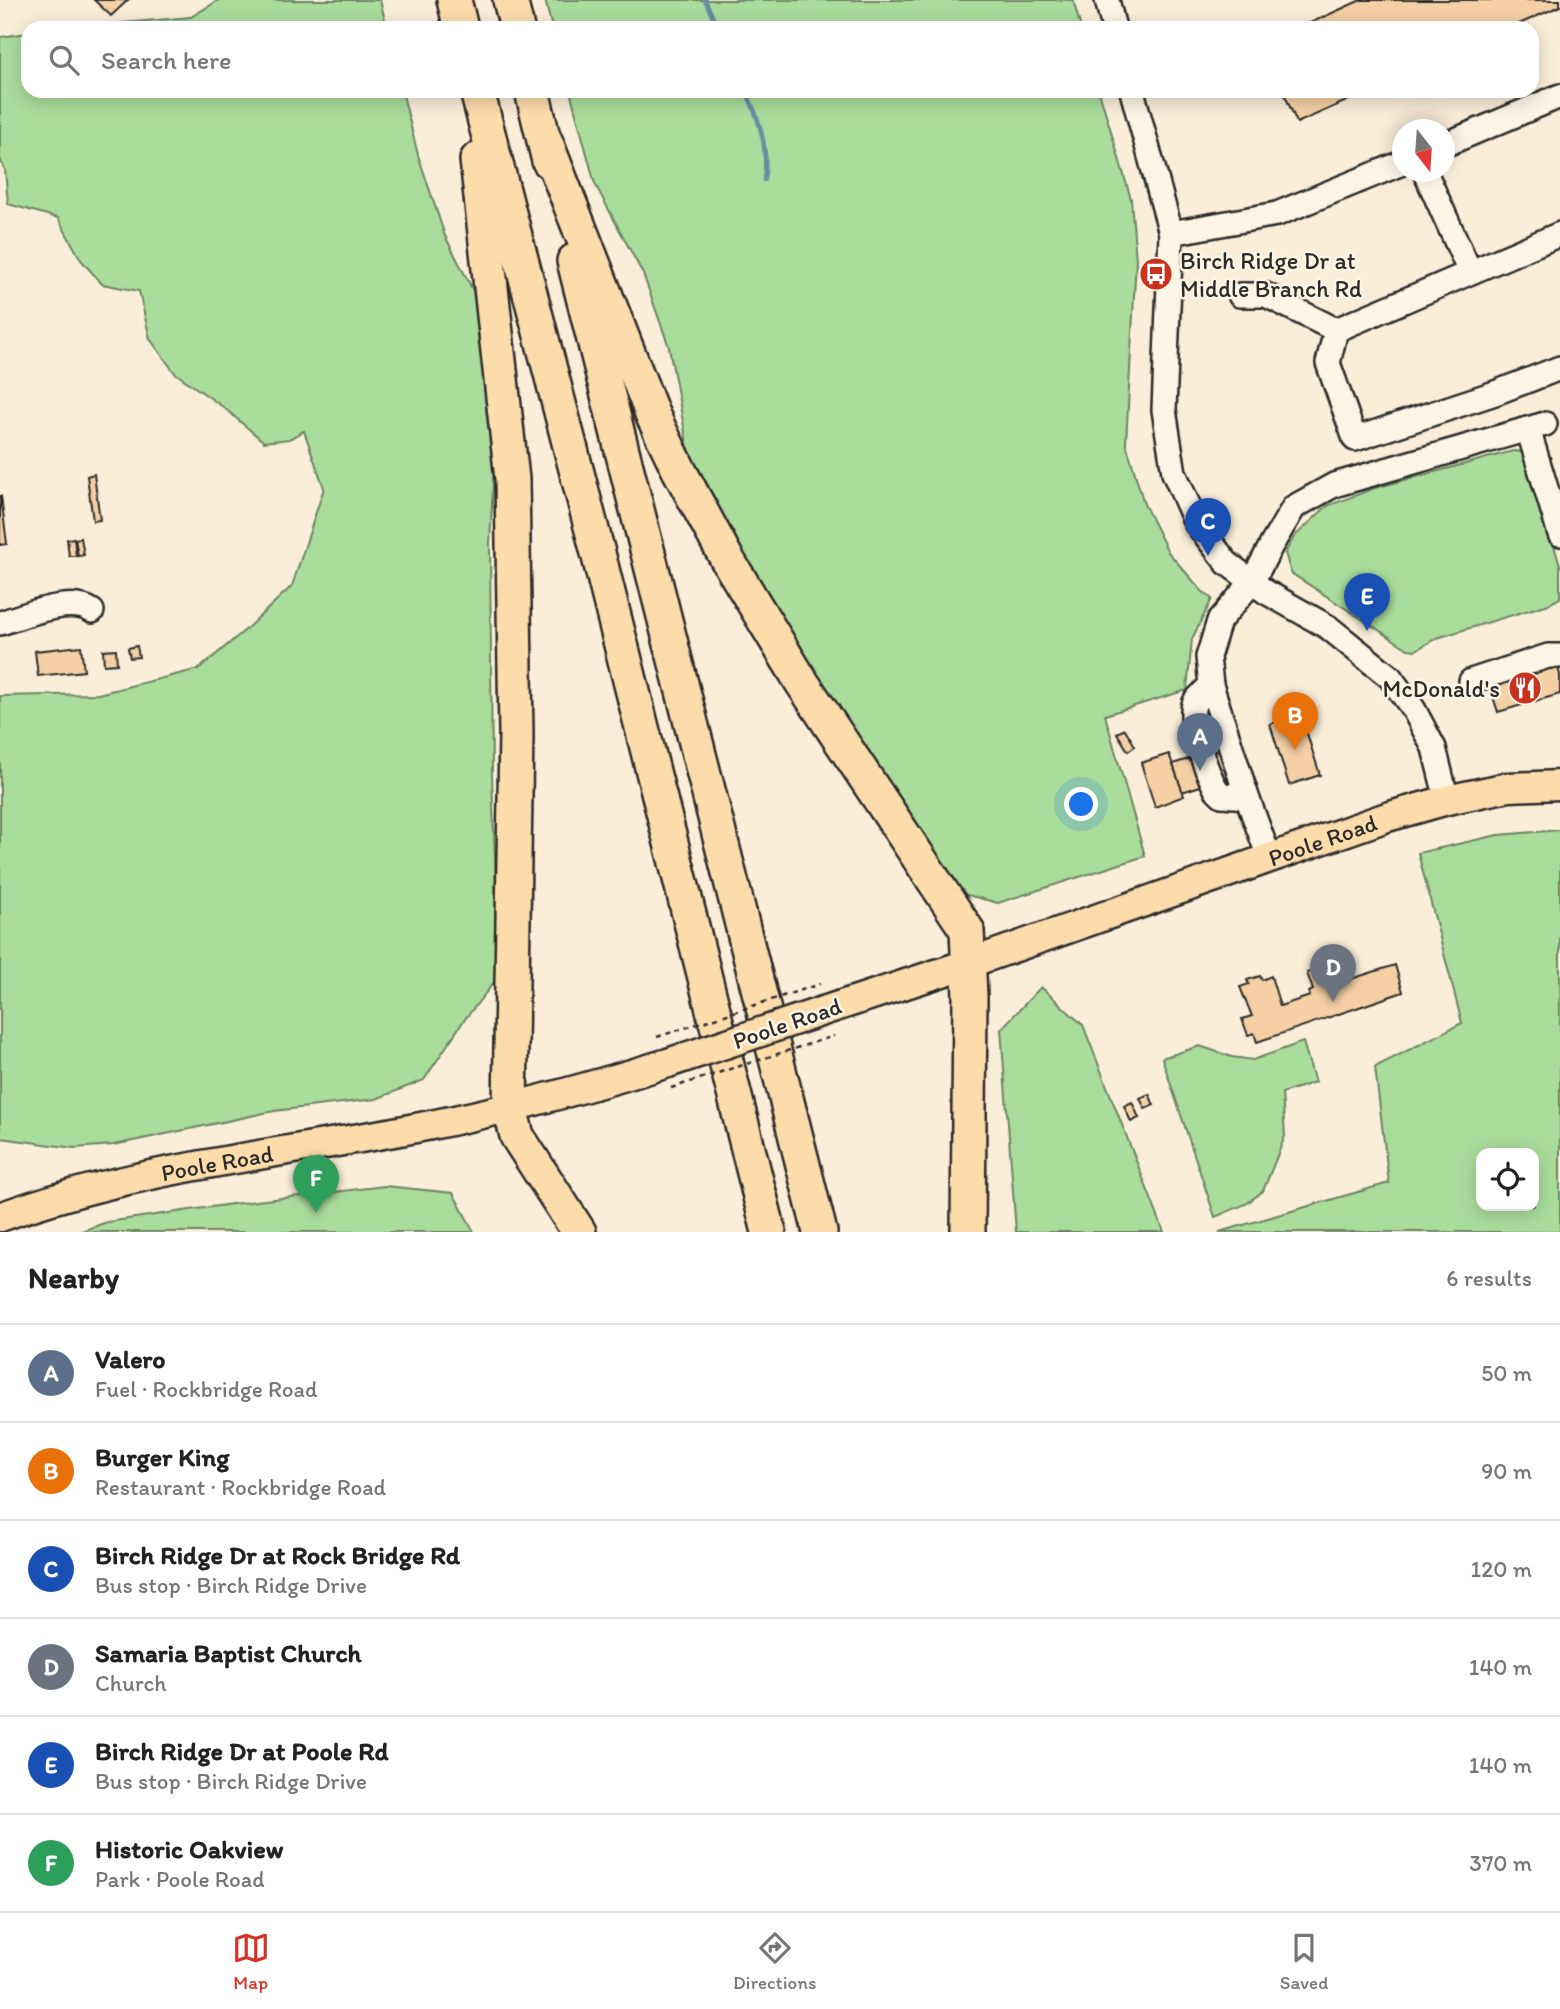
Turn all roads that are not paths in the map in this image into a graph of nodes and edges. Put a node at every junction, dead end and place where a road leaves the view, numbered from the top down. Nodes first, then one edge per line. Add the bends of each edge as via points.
1 (454, 0) edge
2 (510, 0) edge
3 (1107, 0) edge
4 (459, 21) edge
5 (515, 21) edge
6 (1112, 21) edge
7 (1560, 96) edge
8 (471, 98) edge
9 (479, 98) edge
10 (535, 98) edge
11 (1134, 98) edge
12 (545, 140) junction
13 (1455, 140) edge
14 (1392, 167) edge
15 (1430, 182) edge
16 (1171, 233) junction
17 (1560, 234) edge
18 (1470, 272) junction
19 (1240, 295) dead end
20 (1336, 330) junction
21 (1560, 368) edge
22 (1355, 439) junction
23 (1367, 475) junction
24 (1560, 534) edge
25 (1252, 582) junction
26 (92, 611) dead end
27 (0, 623) edge
28 (1560, 656) edge
29 (1471, 681) dead end
30 (1560, 785) edge
31 (1447, 800) junction
32 (1269, 857) junction
33 (970, 962) junction
34 (510, 1108) junction
35 (0, 1216) edge
36 (579, 1232) edge
37 (769, 1232) edge
38 (820, 1232) edge
39 (968, 1232) edge

1 - 4 highway
2 - 5 highway
3 - 6 street
7 - 13 street
8 - 34 highway via 512,479 516,734
9 - 37 highway
10 - 12 highway
11 - 16 street
12 - 33 highway via 653,416 679,470 801,681 967,930
12 - 38 highway
14 - 16 street via 1277,214
15 - 18 street
16 - 25 street via 1164,410 1174,473 1196,523 1227,563
17 - 18 street
18 - 20 street
19 - 20 street via 1266,295
20 - 22 street via 1328,363
21 - 22 street
22 - 23 street
23 - 24 street via 1537,426
23 - 25 street via 1334,485 1294,507
25 - 31 street via 1328,627 1390,677 1434,748
25 - 32 street via 1219,621 1208,657 1211,685
26 - 27 street via 85,606 64,606
28 - 29 street
30 - 31 main road, Poole Road via 1508,787
31 - 32 main road, Poole Road
32 - 33 main road, Poole Road
33 - 34 main road, Poole Road, bridge via 826,1010 669,1076 588,1088
33 - 39 highway
34 - 35 main road, Poole Road via 162,1171
34 - 36 highway via 517,1136

